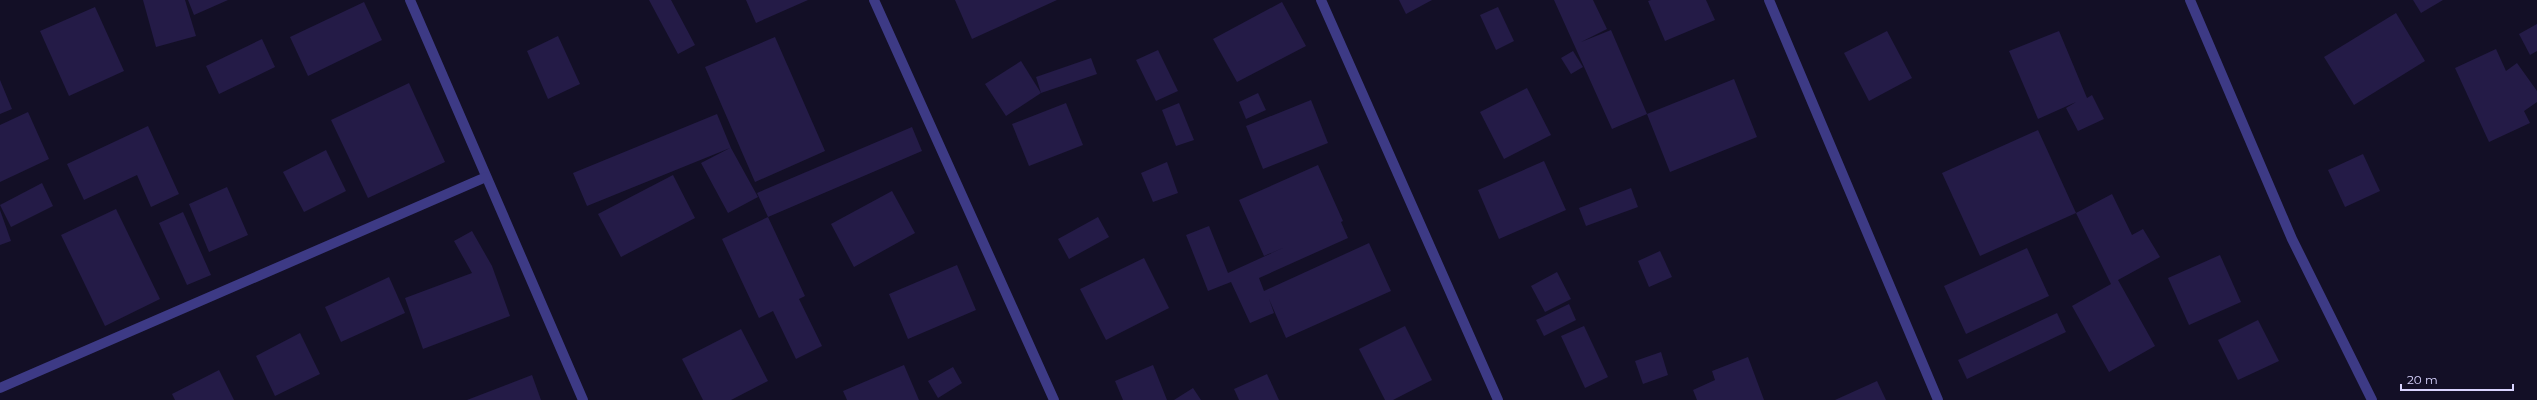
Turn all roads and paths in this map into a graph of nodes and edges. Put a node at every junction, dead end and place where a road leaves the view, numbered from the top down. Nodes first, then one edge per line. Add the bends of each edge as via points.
1 (410, 0) edge
2 (874, 0) edge
3 (1321, 0) edge
4 (1768, 0) edge
5 (2190, 0) edge
6 (486, 177) junction
7 (0, 388) edge
8 (583, 400) edge
9 (1054, 400) edge
10 (1498, 400) edge
11 (1938, 400) edge
12 (2372, 400) edge

1 - 6 street
2 - 9 street
3 - 10 street
4 - 11 street
5 - 12 street via 2292,239
6 - 7 street
6 - 8 street

